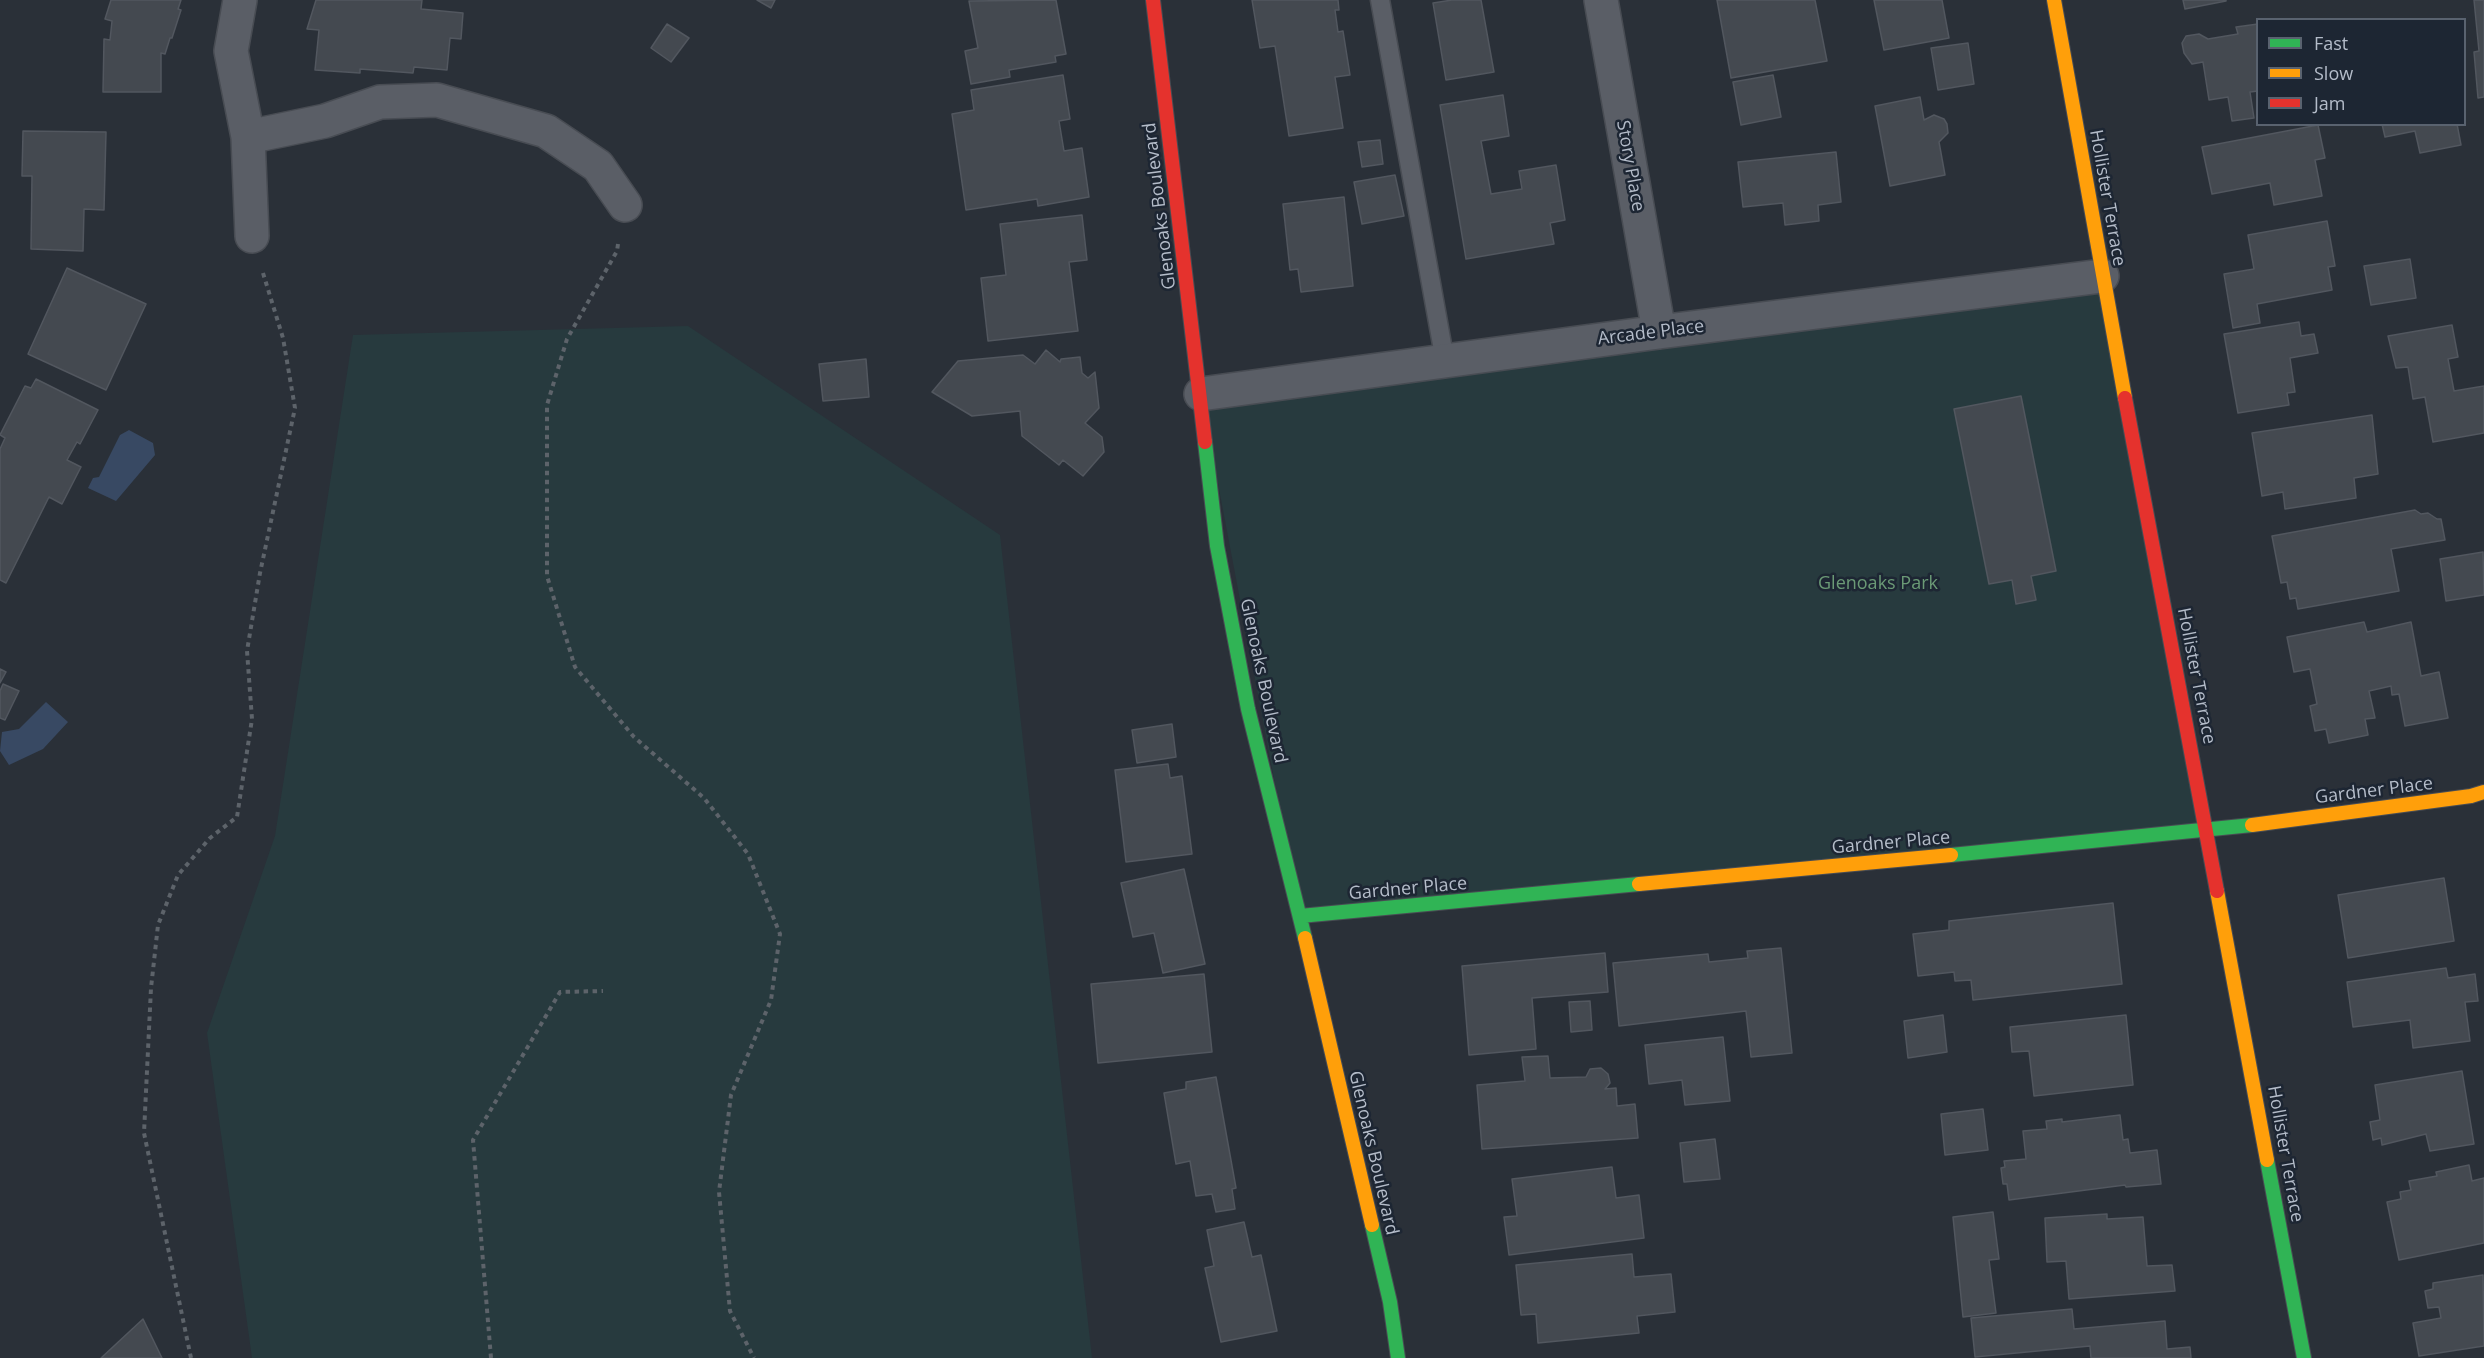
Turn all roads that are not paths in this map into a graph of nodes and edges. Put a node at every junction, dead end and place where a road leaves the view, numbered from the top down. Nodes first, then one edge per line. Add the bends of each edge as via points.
1 (240, 0) edge
2 (1153, 0) edge
3 (1380, 0) edge
4 (1601, 0) edge
5 (2054, 0) edge
6 (248, 136) junction
7 (625, 205) road end
8 (252, 236) road end
9 (2102, 276) junction
10 (1659, 332) junction
11 (1445, 361) junction
12 (1201, 394) junction
13 (2484, 792) edge
14 (2208, 831) junction
15 (1300, 916) junction
16 (1398, 1358) edge
17 (2304, 1358) edge

1 - 6 street via 231,51
2 - 12 street, Glenoaks Boulevard
3 - 11 lane
4 - 10 street, Story Place
5 - 9 street, Hollister Terrace
6 - 7 street via 325,121 380,102 437,100 546,131 598,166
6 - 8 street
9 - 10 street, Arcade Place
9 - 14 street, Hollister Terrace
10 - 11 street, Arcade Place
11 - 12 street, Arcade Place
12 - 15 street, Glenoaks Boulevard via 1217,546 1248,709
13 - 14 street, Gardner Place
14 - 15 street, Gardner Place
14 - 17 street, Hollister Terrace
15 - 16 street, Glenoaks Boulevard via 1390,1302

